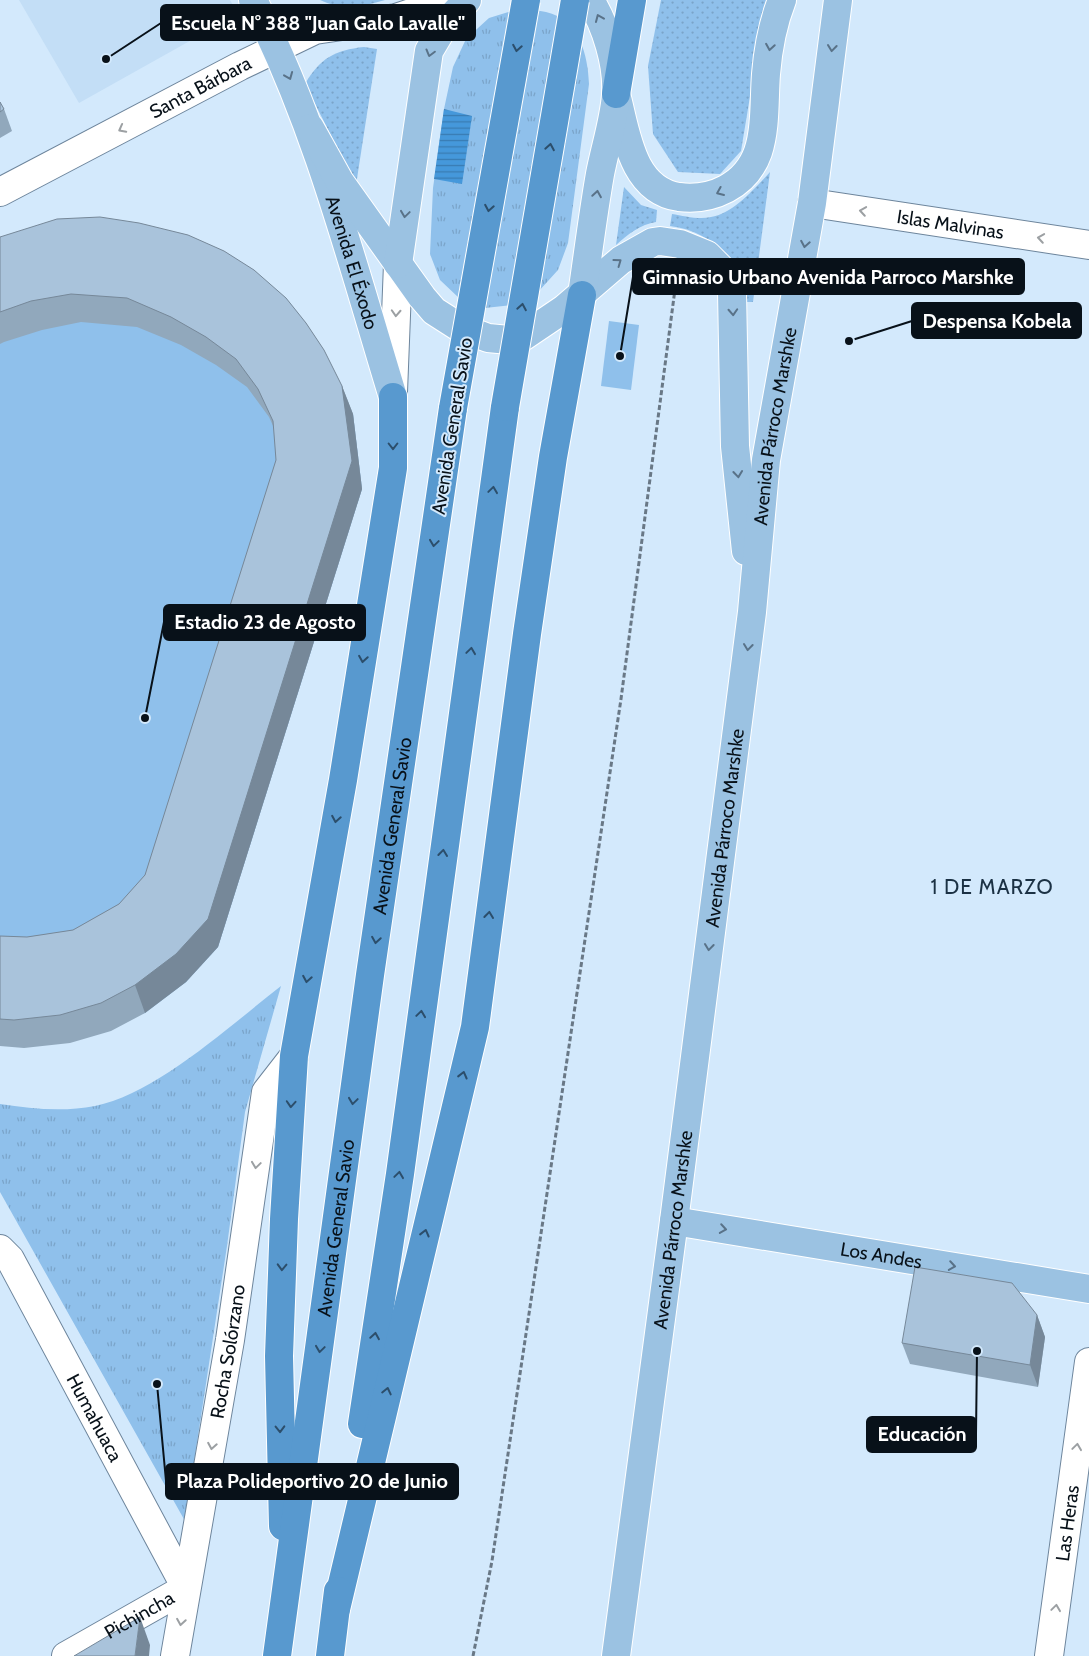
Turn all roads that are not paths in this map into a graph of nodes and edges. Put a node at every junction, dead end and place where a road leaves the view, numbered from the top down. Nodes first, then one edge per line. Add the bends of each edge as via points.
1 (253, 0) edge
2 (526, 0) edge
3 (575, 0) edge
4 (590, 0) edge
5 (632, 0) edge
6 (782, 0) edge
7 (838, 0) edge
8 (455, 3) edge
9 (278, 48) junction
10 (616, 94) junction
11 (310, 128) junction
12 (0, 192) edge
13 (812, 203) junction
14 (1089, 245) edge
15 (398, 264) junction
16 (582, 294) junction
17 (393, 397) junction
18 (752, 612) junction
19 (294, 1056) junction
20 (674, 1221) junction
21 (3, 1258) edge
22 (1089, 1289) edge
23 (1089, 1362) edge
24 (186, 1588) junction
25 (336, 1609) junction
26 (284, 1612) junction
27 (66, 1656) edge
28 (175, 1656) edge
29 (277, 1656) edge
30 (330, 1656) edge
31 (616, 1656) edge
32 (1049, 1656) edge

1 - 9 main road, Avenida El Éxodo
2 -> 26 highway, Avenida General Savio, bridge via 453,408 369,985
25 -> 3 highway, bridge via 400,1174 505,407
10 -> 4 main road via 608,43
5 - 10 highway
6 -> 10 main road via 775,18 766,72 758,152 749,169 721,193 704,197 672,196 643,175 634,162
7 -> 13 main road, Avenida Párroco Marshke
8 - 9 street, Santa Bárbara via 396,18 315,30
8 -> 15 main road via 430,51
9 -> 11 main road, Avenida El Éxodo
9 -> 12 street, Santa Bárbara
16 -> 10 main road
11 - 15 main road, Avenida El Éxodo via 340,182
11 - 17 main road, Avenida El Éxodo
14 -> 13 street, Islas Malvinas
13 -> 18 main road, Avenida Párroco Marshke via 766,460
15 - 16 main road, Avenida El Éxodo via 434,311 458,327 488,338 509,340 524,336
15 -> 17 street
16 -> 18 main road, Avenida El Éxodo via 621,260 660,241 680,244 707,255 728,280 732,292 734,329 735,446
25 -> 16 highway via 475,1028 527,634 553,457
17 -> 19 highway via 393,468
18 -> 20 main road, Avenida Párroco Marshke
19 -> 24 street, Rocha Solórzano via 266,1092 230,1340
19 -> 26 highway via 279,1356
20 -> 22 main road, Los Andes
20 - 31 main road, Avenida Párroco Marshke
21 - 24 street, Humahuaca
32 -> 23 street, Las Heras
24 - 27 street, Pichincha
24 -> 28 street, Rocha Solórzano
25 - 30 highway
26 - 29 highway, Avenida General Savio

